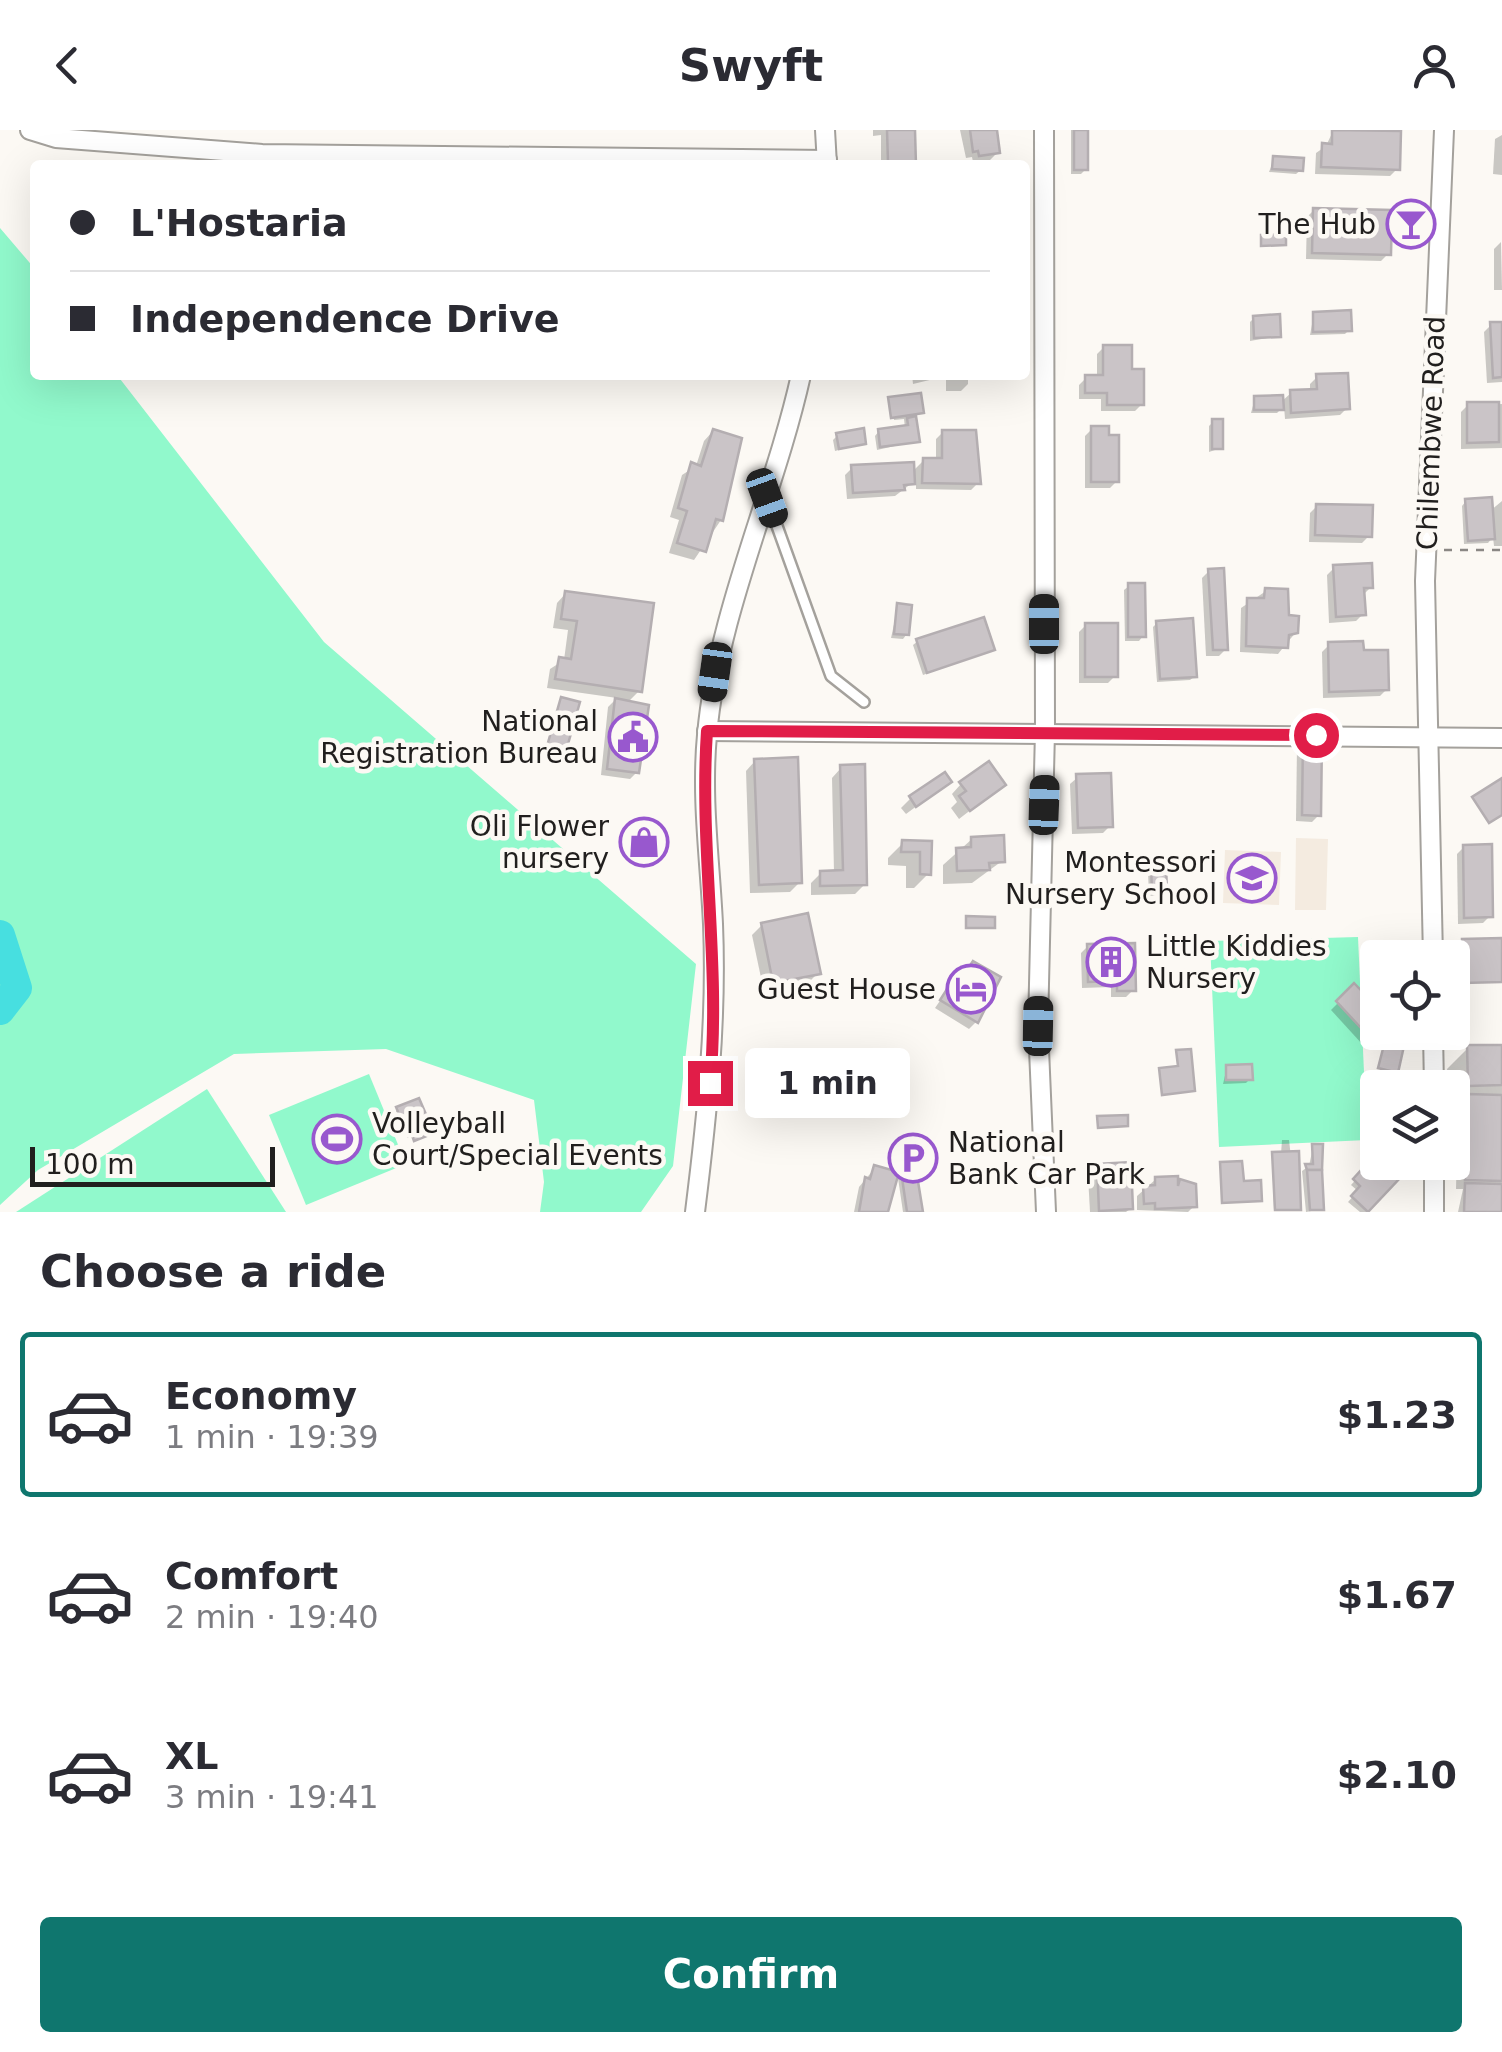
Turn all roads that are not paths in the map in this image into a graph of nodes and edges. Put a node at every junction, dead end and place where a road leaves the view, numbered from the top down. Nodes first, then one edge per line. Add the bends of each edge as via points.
1 (30, 130) edge
2 (826, 130) edge
3 (1044, 130) edge
4 (1444, 130) edge
5 (639, 160) edge
6 (827, 160) edge
7 (1035, 195) edge
8 (800, 380) edge
9 (767, 498) junction
10 (864, 702) dead end
11 (707, 731) junction
12 (1045, 731) junction
13 (1431, 737) junction
14 (1502, 738) edge
15 (1433, 940) edge
16 (1434, 1180) edge
17 (694, 1212) edge
18 (1046, 1212) edge
19 (1434, 1212) edge

1 - 5 street via 56,138 262,154
2 - 6 street
3 - 7 street
4 - 13 street, Chilembwe Road via 1427,550
7 - 12 street
8 - 9 street
9 - 10 lane via 831,676
9 - 11 street via 728,619
11 - 12 street
11 - 17 street via 712,1056
12 - 13 street
12 - 18 street via 1038,1026
13 - 14 street
13 - 15 street, Chilembwe Road
16 - 19 street

